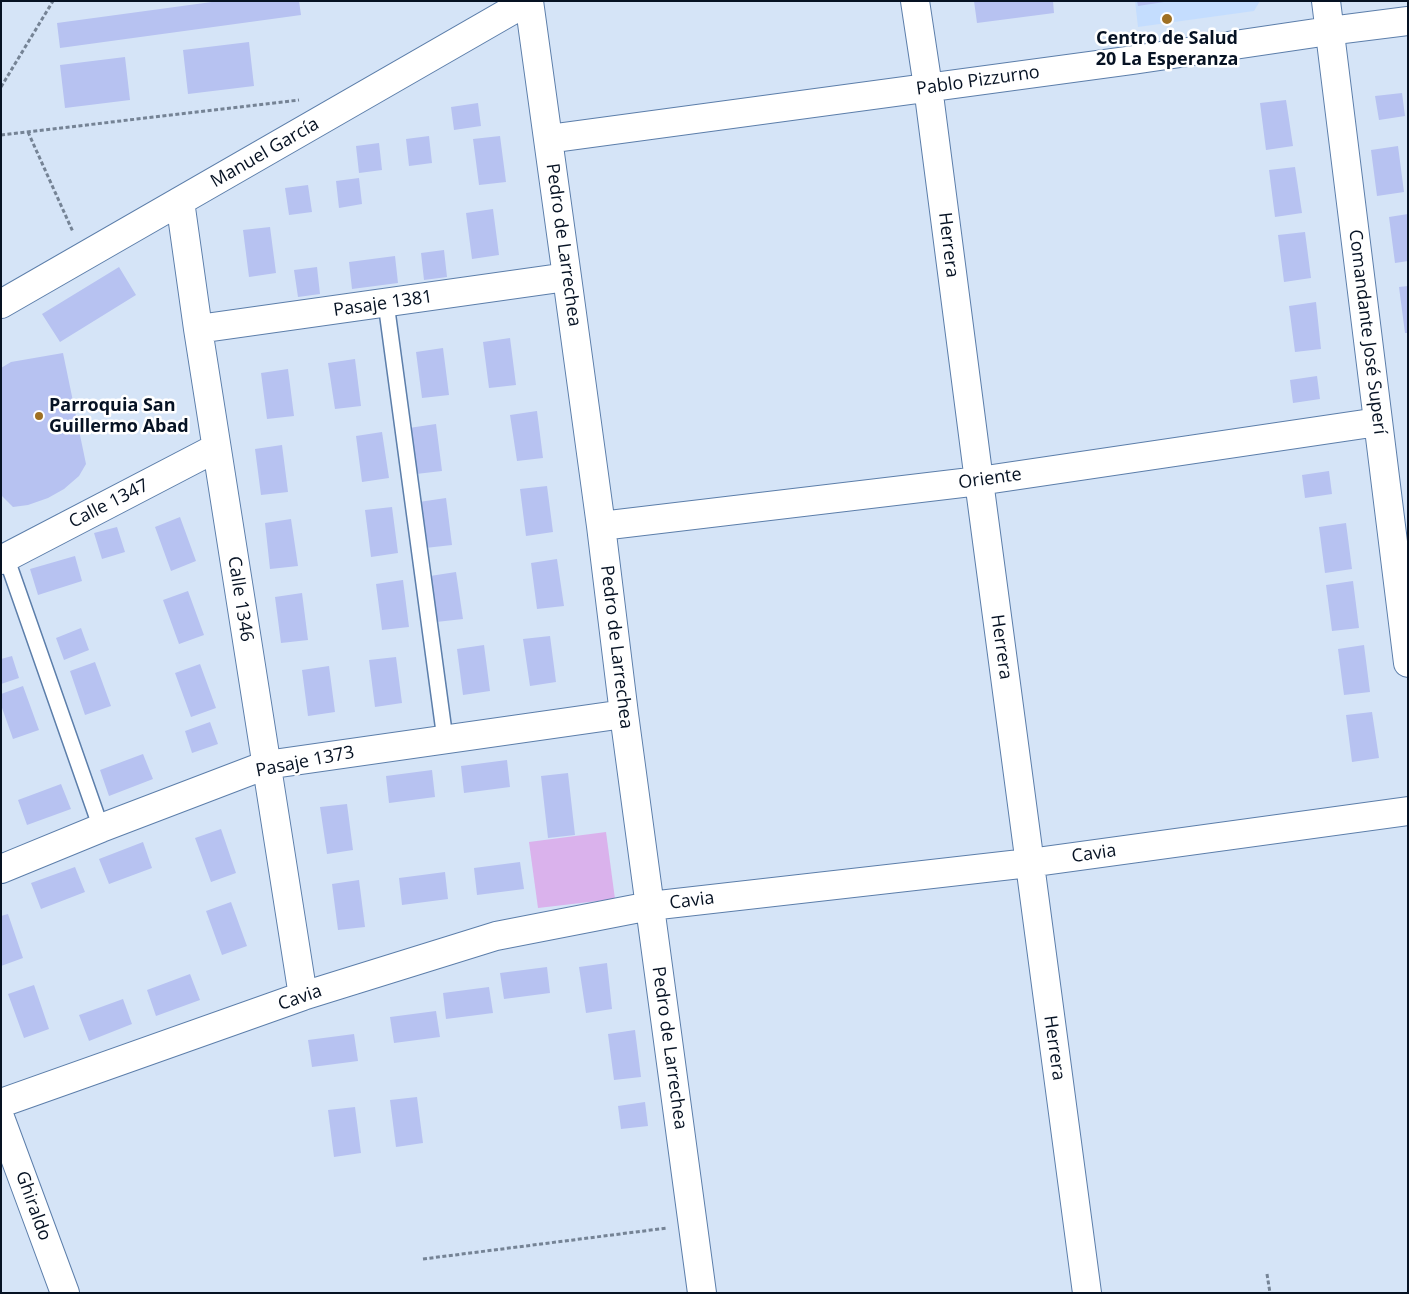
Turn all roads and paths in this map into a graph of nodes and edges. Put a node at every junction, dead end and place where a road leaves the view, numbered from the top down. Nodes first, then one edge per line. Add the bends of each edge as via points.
1 (53, 1) edge
2 (528, 1) edge
3 (915, 1) edge
4 (1326, 1) edge
5 (1408, 21) edge
6 (1330, 31) junction
7 (1, 87) edge
8 (928, 87) junction
9 (303, 99) dead end
10 (28, 132) junction
11 (1, 135) edge
12 (548, 139) junction
13 (180, 201) junction
14 (84, 257) junction
15 (567, 278) junction
16 (1, 304) edge
17 (386, 304) junction
18 (198, 329) junction
19 (1378, 422) junction
20 (216, 448) junction
21 (979, 481) junction
22 (601, 526) junction
23 (4, 558) edge
24 (1408, 663) edge
25 (624, 714) junction
26 (444, 739) junction
27 (266, 765) junction
28 (1408, 811) edge
29 (101, 828) junction
30 (1029, 863) junction
31 (1, 868) edge
32 (650, 906) junction
33 (303, 996) junction
34 (1, 1103) edge
35 (1, 1120) edge
36 (693, 1224) junction
37 (423, 1259) dead end
38 (1267, 1274) dead end
39 (65, 1293) edge
40 (702, 1293) edge
41 (1087, 1293) edge
42 (1270, 1293) edge

1 - 7 path
2 - 12 street, Pedro de Larrechea
2 - 13 street, Manuel García
3 - 8 street, Herrera
4 - 6 street, Comandante José Superí
5 - 6 street, Pablo Pizzurno
6 - 8 street, Pablo Pizzurno
6 - 19 street, Comandante José Superí
8 - 12 street, Pablo Pizzurno
8 - 21 street, Herrera
9 - 10 path
10 - 11 path
10 - 14 path
12 - 15 street, Pedro de Larrechea
13 - 14 street, Manuel García
13 - 18 street, Calle 1346
14 - 16 street, Manuel García
15 - 17 street, Pasaje 1381
15 - 22 street, Pedro de Larrechea
17 - 18 street, Pasaje 1381
17 - 26 lane
18 - 20 street, Calle 1346
19 - 21 street, Oriente
19 - 24 street, Comandante José Superí
20 - 23 street, Calle 1347
20 - 27 street, Calle 1346
21 - 22 street, Oriente
21 - 30 street, Herrera
22 - 25 street, Pedro de Larrechea
23 - 29 lane
25 - 26 street, Pasaje 1373
25 - 32 street, Pedro de Larrechea
26 - 27 street, Pasaje 1373
27 - 29 street, Pasaje 1373
27 - 33 street, Calle 1346
28 - 30 street, Cavia
29 - 31 street, Pasaje 1373
30 - 32 street, Cavia
30 - 41 street, Herrera
32 - 33 street, Cavia via 496,936
32 - 36 street, Pedro de Larrechea
33 - 34 street, Cavia
35 - 39 street, Ghiraldo
36 - 37 path
36 - 40 street, Pedro de Larrechea
38 - 42 path

